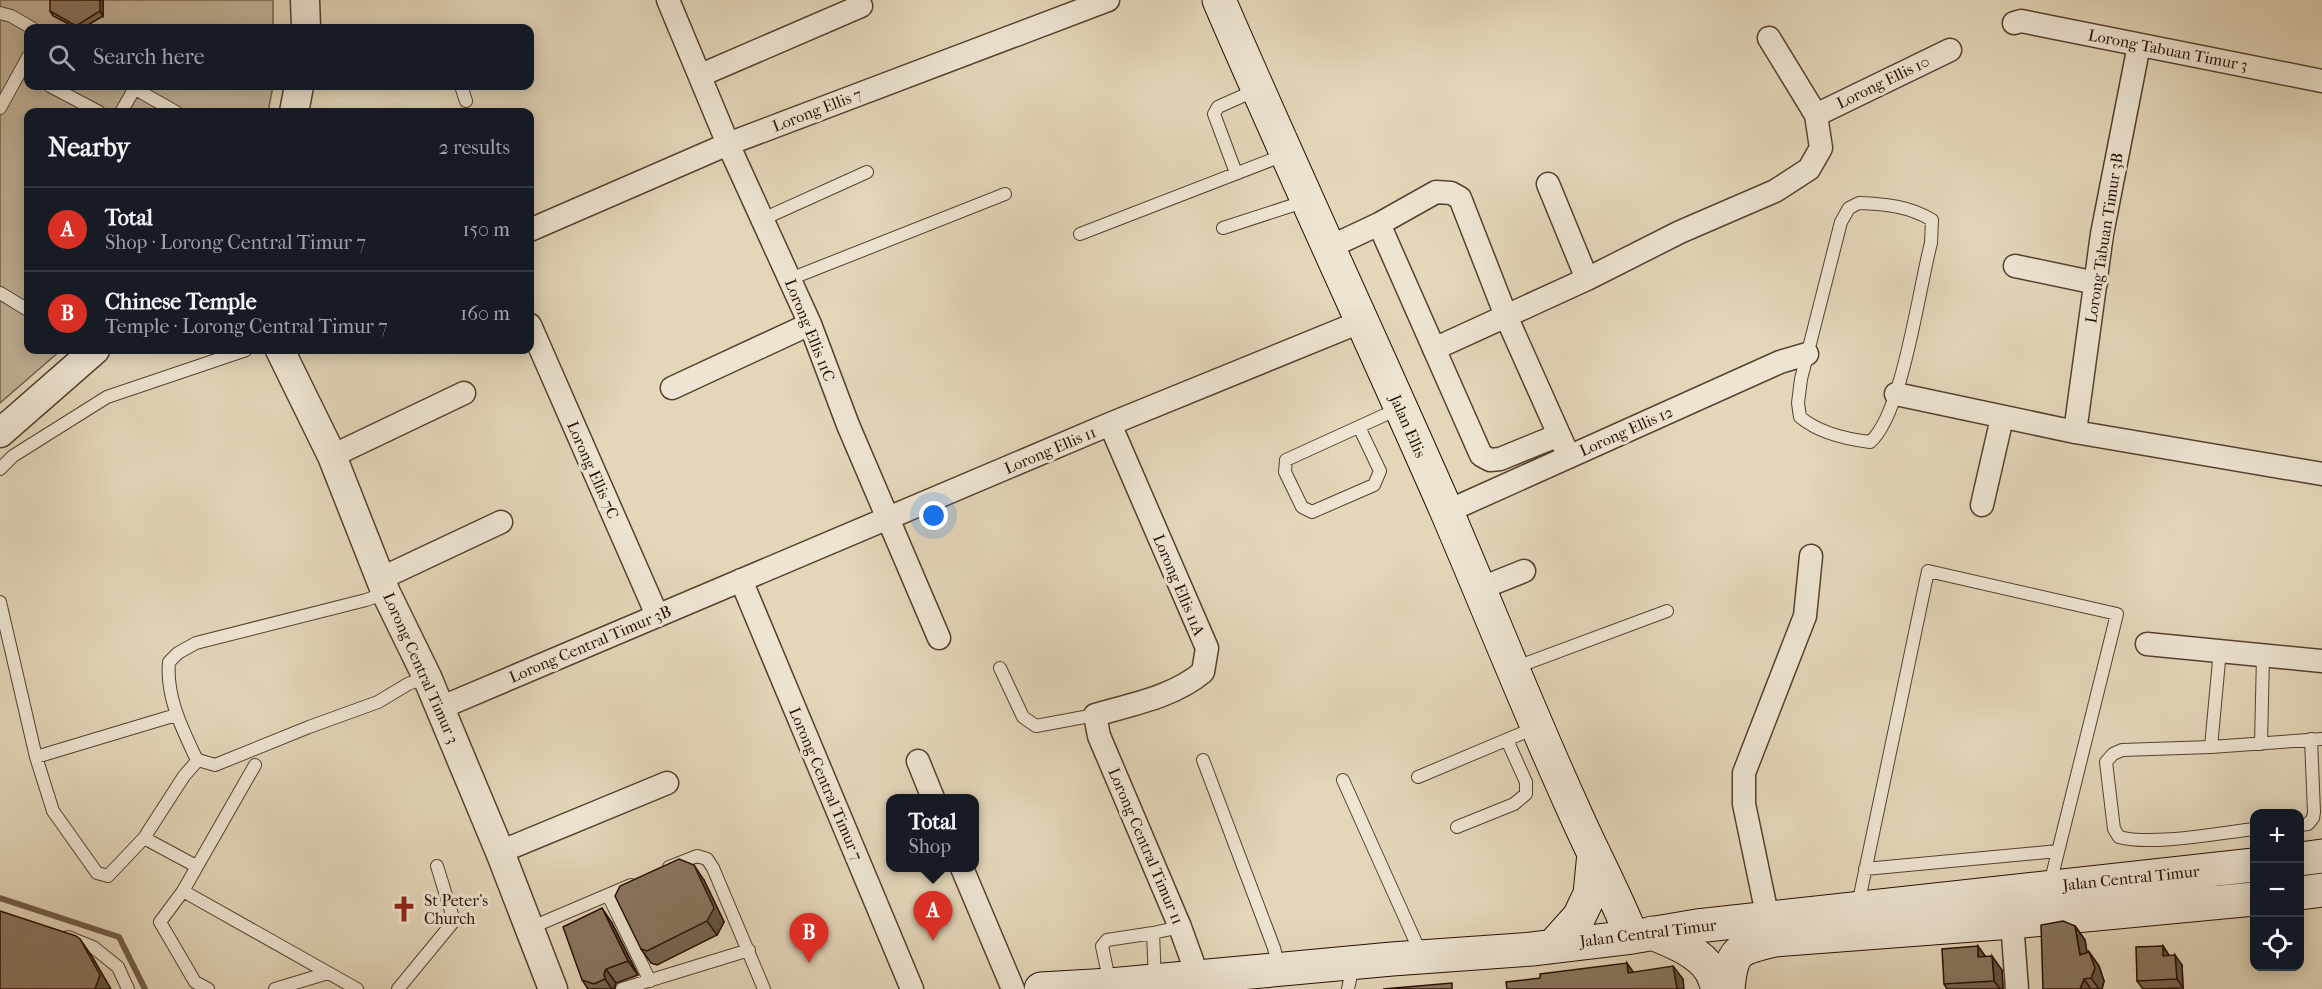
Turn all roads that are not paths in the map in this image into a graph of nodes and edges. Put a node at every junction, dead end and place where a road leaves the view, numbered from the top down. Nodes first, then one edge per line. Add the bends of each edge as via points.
1 (305, 0) edge
2 (668, 0) edge
3 (1108, 0) edge
4 (1219, 0) edge
5 (861, 6) dead end
6 (0, 13) edge
7 (2014, 23) dead end
8 (25, 24) edge
9 (306, 24) edge
10 (1770, 38) dead end
11 (2139, 45) junction
12 (1950, 50) dead end
13 (24, 72) edge
14 (701, 75) junction
15 (2322, 81) edge
16 (58, 90) edge
17 (131, 90) edge
18 (137, 90) edge
19 (462, 90) edge
20 (1257, 90) junction
21 (465, 101) dead end
22 (0, 108) edge
23 (91, 108) edge
24 (123, 108) edge
25 (169, 108) edge
26 (1816, 115) junction
27 (728, 144) junction
28 (1286, 155) junction
29 (867, 172) dead end
30 (1236, 173) junction
31 (1548, 184) dead end
32 (1005, 194) dead end
33 (1307, 200) junction
34 (763, 219) junction
35 (1379, 224) junction
36 (534, 228) edge
37 (1223, 228) dead end
38 (1080, 234) dead end
39 (1330, 248) junction
40 (2015, 266) dead end
41 (790, 279) junction
42 (1587, 279) junction
43 (2096, 283) junction
44 (0, 293) edge
45 (24, 308) edge
46 (1506, 316) junction
47 (1360, 322) junction
48 (810, 324) junction
49 (534, 333) edge
50 (1434, 349) junction
51 (85, 354) edge
52 (234, 354) edge
53 (282, 354) edge
54 (1807, 354) junction
55 (672, 388) dead end
56 (464, 393) dead end
57 (1896, 394) junction
58 (1400, 408) junction
59 (2002, 418) junction
60 (1110, 424) junction
61 (1359, 427) junction
62 (2075, 432) junction
63 (0, 433) edge
64 (1559, 435) junction
65 (332, 456) junction
66 (1569, 457) junction
67 (0, 469) edge
68 (2322, 474) edge
69 (1982, 505) dead end
70 (1446, 512) junction
71 (888, 518) junction
72 (501, 522) dead end
73 (1811, 556) dead end
74 (1524, 571) dead end
75 (741, 580) junction
76 (384, 585) junction
77 (1479, 589) junction
78 (0, 602) edge
79 (1666, 611) dead end
80 (657, 615) junction
81 (939, 638) dead end
82 (2148, 644) dead end
83 (2220, 650) junction
84 (2263, 655) junction
85 (2322, 661) edge
86 (1000, 668) dead end
87 (1513, 668) junction
88 (426, 677) junction
89 (440, 708) junction
90 (176, 715) junction
91 (1095, 715) junction
92 (1538, 727) junction
93 (2316, 739) edge
94 (1506, 740) junction
95 (2260, 744) junction
96 (2211, 747) junction
97 (36, 757) junction
98 (198, 760) junction
99 (1203, 760) dead end
100 (918, 762) dead end
101 (255, 765) dead end
102 (1418, 777) dead end
103 (1343, 780) dead end
104 (667, 783) dead end
105 (931, 794) edge
106 (2304, 824) edge
107 (1457, 827) dead end
108 (2250, 830) edge
109 (144, 838) junction
110 (2058, 851) junction
111 (500, 852) junction
112 (1594, 853) junction
113 (2322, 856) edge
114 (2304, 858) edge
115 (2250, 865) edge
116 (196, 866) junction
117 (437, 866) dead end
118 (1865, 870) junction
119 (661, 871) edge
120 (964, 872) edge
121 (640, 880) edge
122 (2049, 887) junction
123 (2322, 890) edge
124 (183, 891) junction
125 (2304, 892) edge
126 (608, 895) junction
127 (2250, 899) edge
128 (1857, 909) junction
129 (1768, 919) junction
130 (2012, 922) junction
131 (1180, 927) junction
132 (530, 928) junction
133 (1153, 933) junction
134 (61, 935) edge
135 (1642, 935) junction
136 (1554, 945) junction
137 (749, 950) junction
138 (1422, 957) junction
139 (1280, 969) junction
140 (328, 973) junction
141 (1351, 976) edge
142 (650, 981) junction
143 (1173, 982) edge
144 (1110, 985) junction
145 (128, 989) edge
146 (208, 989) edge
147 (275, 989) edge
148 (357, 989) edge
149 (398, 989) edge
150 (553, 989) edge
151 (622, 989) edge
152 (764, 989) edge
153 (912, 989) edge
154 (1013, 989) edge
155 (1041, 989) edge
156 (1718, 989) edge
157 (1728, 989) edge
158 (2017, 989) edge

1 - 9 street
2 - 14 street, Lorong Ellis 11C
3 - 27 street, Lorong Ellis 7
4 - 20 main road, Jalan Ellis
5 - 14 street
6 - 8 lane
7 - 11 street, Lorong Tabuan Timur 3 via 2021,21
10 - 26 street
11 - 15 street, Lorong Tabuan Timur 3
11 - 43 street, Lorong Tabuan Timur 3B
12 - 26 street, Lorong Ellis 10
13 - 22 lane
14 - 27 street, Lorong Ellis 11C
16 - 23 lane
17 - 24 lane
18 - 25 lane
19 - 21 lane
20 - 28 main road, Jalan Ellis
20 - 30 lane via 1218,107 1214,114
26 - 42 street via 1821,148 1809,169 1774,191
27 - 34 street, Lorong Ellis 11C
27 - 36 street, Lorong Ellis 7
28 - 30 lane
28 - 33 main road, Jalan Ellis
29 - 34 lane
30 - 38 lane
31 - 42 street
32 - 41 lane
33 - 37 lane
33 - 39 main road, Jalan Ellis
34 - 41 street, Lorong Ellis 11C
35 - 39 street
35 - 46 street via 1436,192 1460,198
35 - 50 street
39 - 47 main road, Jalan Ellis
40 - 43 street
41 - 48 street, Lorong Ellis 11C
42 - 46 street
43 - 62 street, Lorong Tabuan Timur 3B
44 - 45 lane
46 - 50 street
46 - 64 street
47 - 58 main road, Jalan Ellis
47 - 60 street, Lorong Ellis 11
48 - 55 street
48 - 71 street, Lorong Ellis 11C
49 - 80 street, Lorong Ellis 7C
50 - 64 street via 1481,455 1490,460 1500,459
51 - 63 street
52 - 67 lane via 107,397 13,456
53 - 65 street, Lorong Central Timur 3
54 - 57 lane via 1797,403 1800,417 1812,427 1850,440 1870,442 1879,435
54 - 57 lane via 1841,222 1849,208 1859,203 1885,204 1918,212 1932,220 1931,243
54 - 66 street, Lorong Ellis 12 via 1780,362
56 - 65 street
57 - 59 street
58 - 61 lane
58 - 70 main road, Jalan Ellis
59 - 62 street
59 - 69 street
60 - 71 street, Lorong Ellis 11
60 - 91 street, Lorong Ellis 11A via 1207,648 1203,672 1190,683 1169,694
61 - 61 lane via 1380,471 1374,485 1312,512 1302,507 1285,472 1286,460
62 - 68 street
64 - 66 street
65 - 76 street, Lorong Central Timur 3
66 - 70 street, Lorong Ellis 12
70 - 77 main road, Jalan Ellis
71 - 75 street, Lorong Ellis 11
71 - 81 street, Lorong Ellis 11C
72 - 76 street
73 - 129 street via 1804,616 1744,772 1744,804
74 - 77 street
75 - 80 street, Lorong Central Timur 3B
75 - 153 street, Lorong Central Timur 7
76 - 88 street, Lorong Central Timur 3
76 - 90 lane via 366,600 196,643 177,653 169,662 168,673
77 - 87 main road, Jalan Ellis
78 - 97 lane
79 - 87 lane
80 - 89 street, Lorong Central Timur 3B
82 - 83 street
83 - 84 street
83 - 96 lane
84 - 85 street
84 - 95 lane
86 - 91 lane via 1023,717 1036,726
87 - 92 main road, Jalan Ellis
88 - 89 street, Lorong Central Timur 3
88 - 98 lane via 378,702 214,765
89 - 111 street, Lorong Central Timur 3
90 - 97 lane
90 - 98 lane
91 - 131 street, Lorong Central Timur 11 via 1099,736
92 - 94 lane
92 - 112 main road, Jalan Ellis
93 - 95 lane
93 - 106 lane via 2314,812
94 - 102 lane
94 - 107 lane via 1526,782 1526,794 1514,804
95 - 96 lane
96 - 108 lane via 2122,750 2113,754 2106,762 2114,829 2119,837 2128,839
97 - 109 lane via 53,811 97,873 108,876
98 - 109 lane
99 - 139 lane
100 - 105 street
101 - 116 lane
103 - 138 lane
104 - 111 street
109 - 116 lane
110 - 118 lane
110 - 118 lane via 2117,614 1928,571
110 - 122 lane
111 - 132 street, Lorong Central Timur 3
112 - 135 main road, Jalan Ellis
112 - 136 main road, Jalan Ellis via 1590,894 1579,917
113 - 114 main road
115 - 122 main road, Jalan Central Timur
116 - 124 lane
117 - 149 lane via 454,921
118 - 128 lane
119 - 137 lane via 697,856 707,859
120 - 154 street
121 - 126 lane
122 - 128 main road, Jalan Central Timur
123 - 125 main road
124 - 140 lane
124 - 146 lane via 160,922 195,982
126 - 132 lane
126 - 142 lane
127 - 130 main road, Jalan Central Timur
128 - 129 main road, Jalan Central Timur
129 - 135 main road, Jalan Central Timur
130 - 157 main road, Jalan Central Timur via 1745,947 1731,963
130 - 158 street
131 - 133 lane
131 - 143 street, Lorong Central Timur 11
132 - 150 street, Lorong Central Timur 3
133 - 143 lane
133 - 144 lane via 1107,940 1102,946
134 - 145 lane via 93,947 118,967
135 - 136 main road, Jalan Central Timur
135 - 156 main road via 1676,943 1699,958 1711,970
136 - 138 main road, Jalan Central Timur
137 - 142 lane
137 - 152 lane
138 - 141 main road, Jalan Central Timur
139 - 141 main road, Jalan Central Timur
139 - 143 main road, Jalan Central Timur
140 - 147 lane
140 - 148 lane
142 - 151 lane
143 - 144 main road, Jalan Central Timur
144 - 155 main road, Jalan Central Timur

